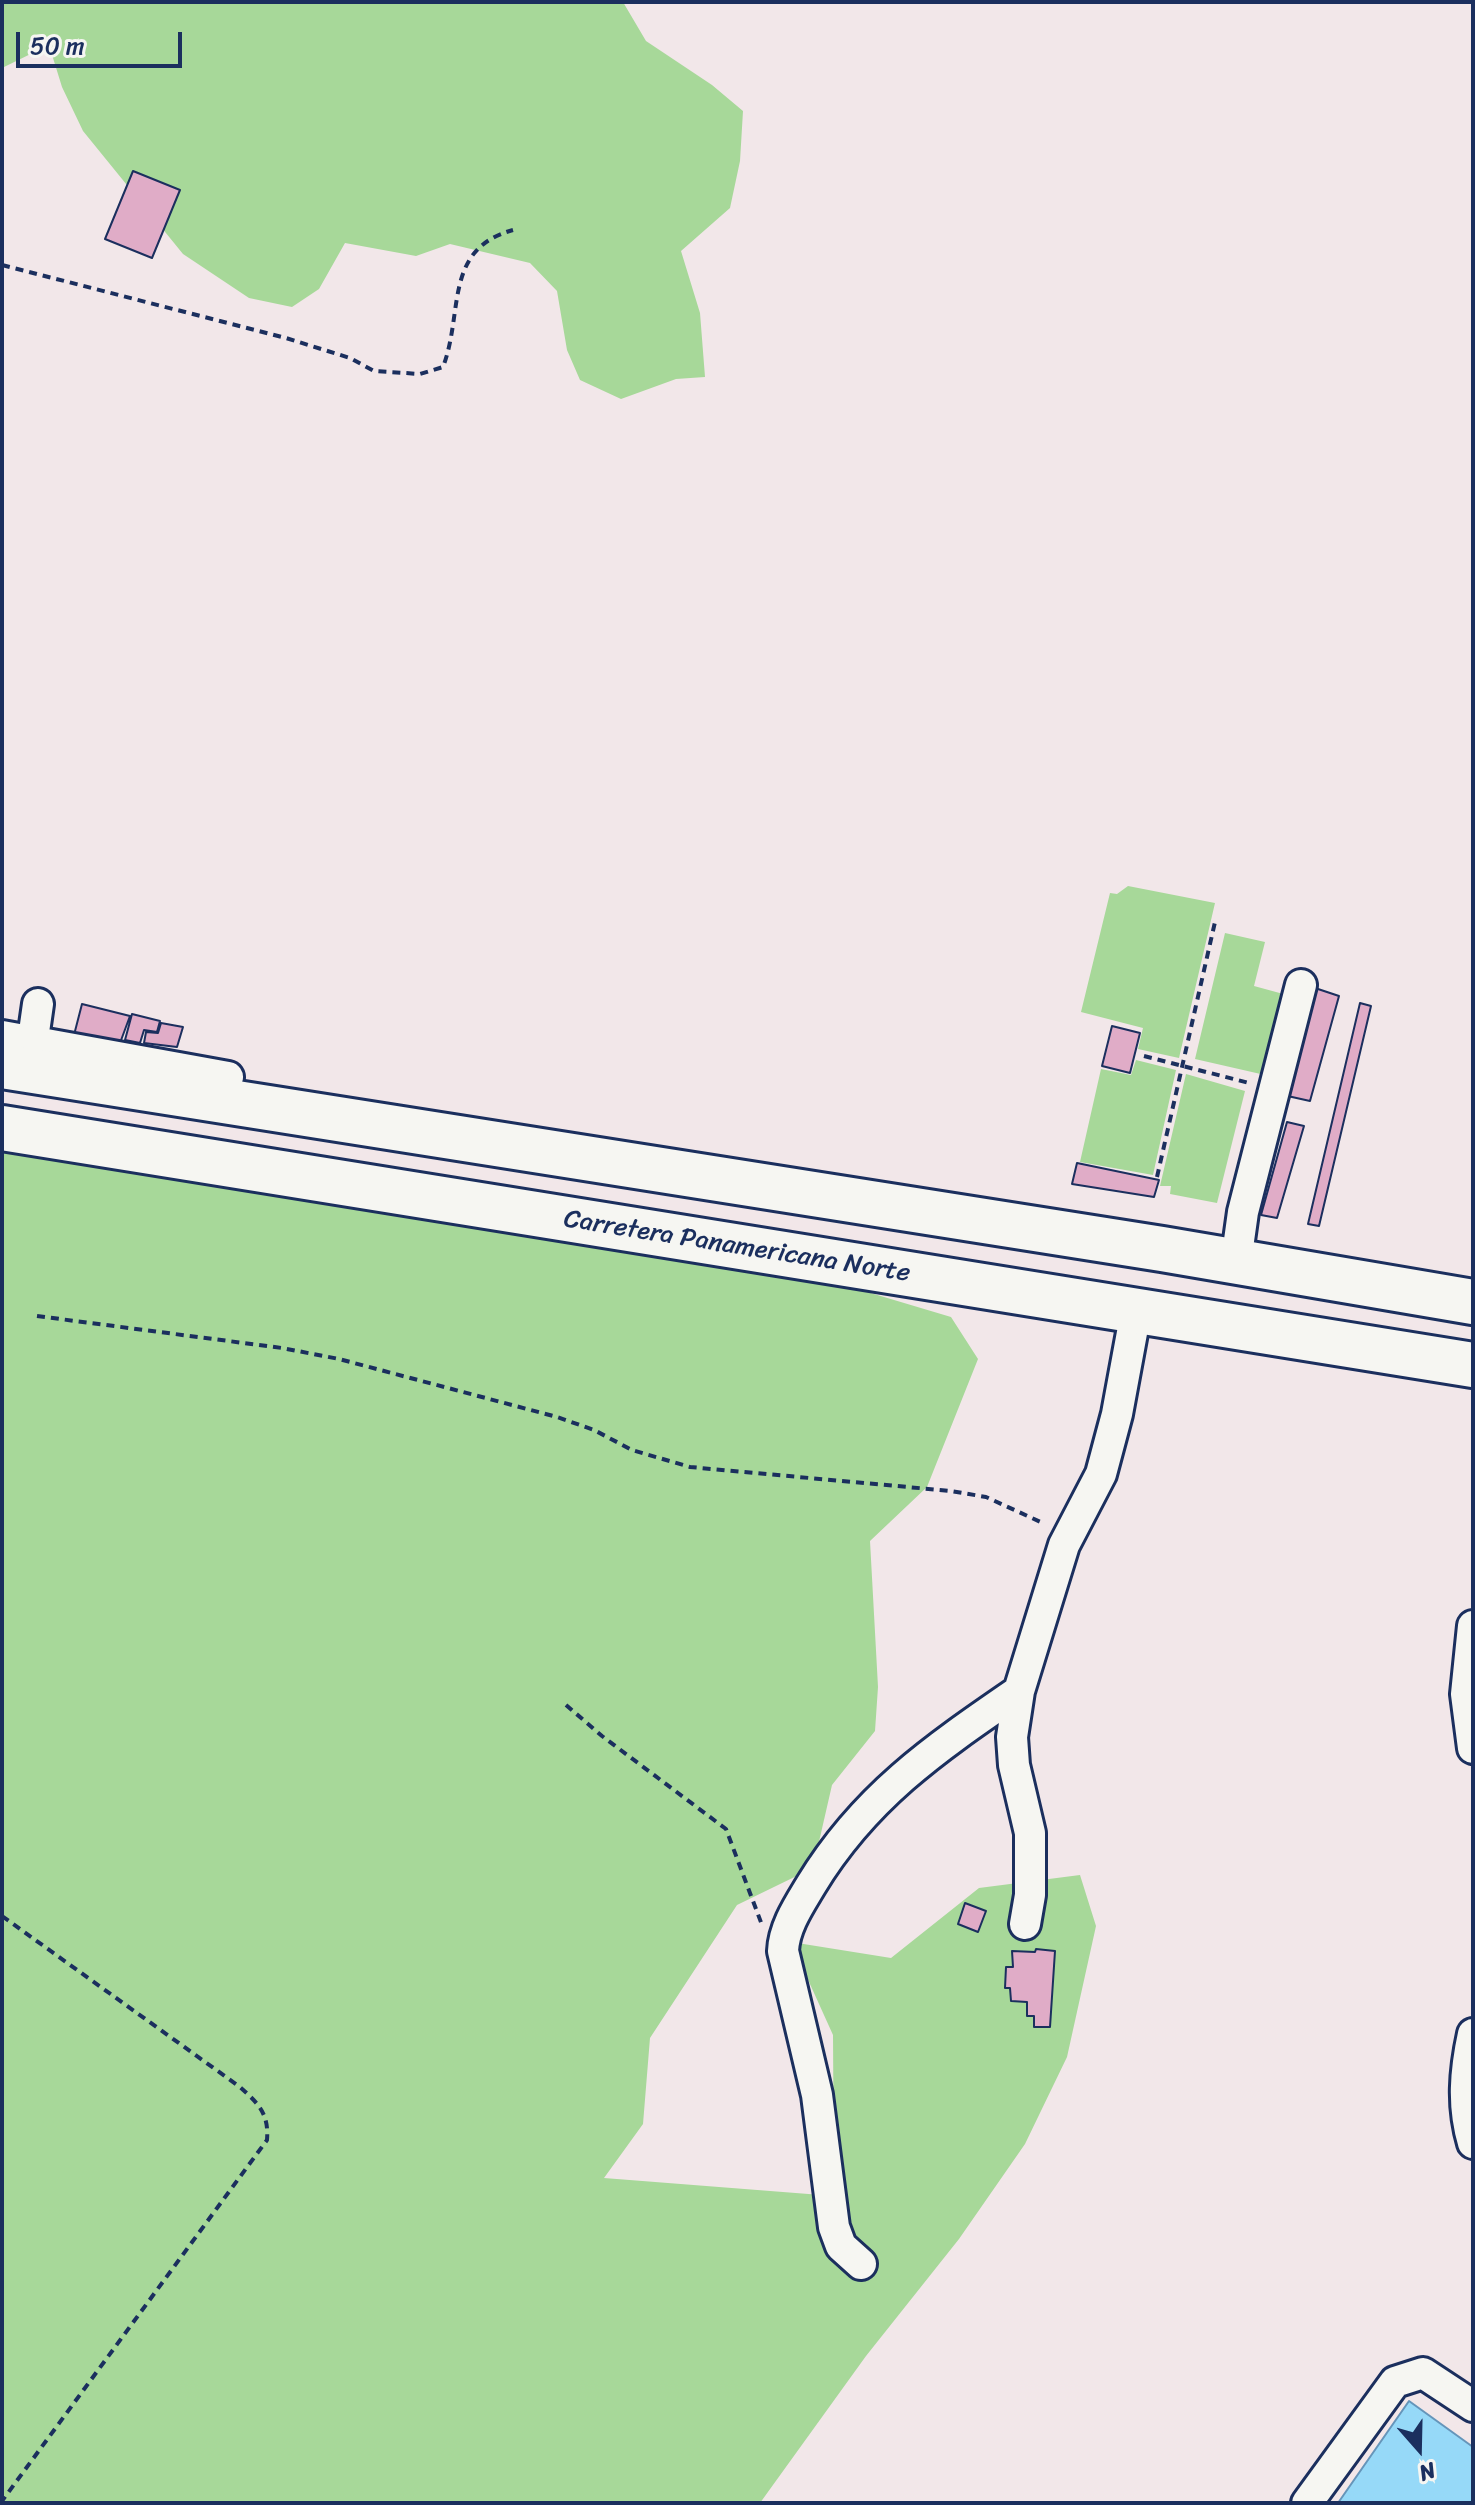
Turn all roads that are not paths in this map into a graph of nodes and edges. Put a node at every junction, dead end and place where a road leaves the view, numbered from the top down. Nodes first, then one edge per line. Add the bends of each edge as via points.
1 (1301, 985) dead end
2 (38, 1004) dead end
3 (2, 1036) edge
4 (21, 1060) edge
5 (228, 1077) dead end
6 (2, 1128) edge
7 (1236, 1262) junction
8 (1473, 1302) edge
9 (1136, 1311) junction
10 (1473, 1365) edge
11 (1473, 1626) edge
12 (1019, 1691) junction
13 (1473, 1748) edge
14 (1025, 1924) dead end
15 (1473, 2034) edge
16 (1473, 2143) edge
17 (861, 2264) dead end
18 (1473, 2406) edge
19 (1307, 2503) edge

1 - 7 lane via 1243,1212
2 - 4 lane
3 - 4 lane
4 - 5 lane
4 - 7 highway
6 - 9 highway, Carretera Panamericana Norte
7 - 8 highway
9 - 10 highway, Carretera Panamericana Norte
9 - 12 lane via 1101,1474 1069,1536
11 - 13 lane via 1466,1694
12 - 14 lane via 1012,1737 1030,1833
12 - 17 lane via 929,1753 877,1798 841,1840 783,1939 817,2095 834,2227 841,2246
15 - 16 lane via 1465,2071
18 - 19 lane via 1423,2373 1395,2382

